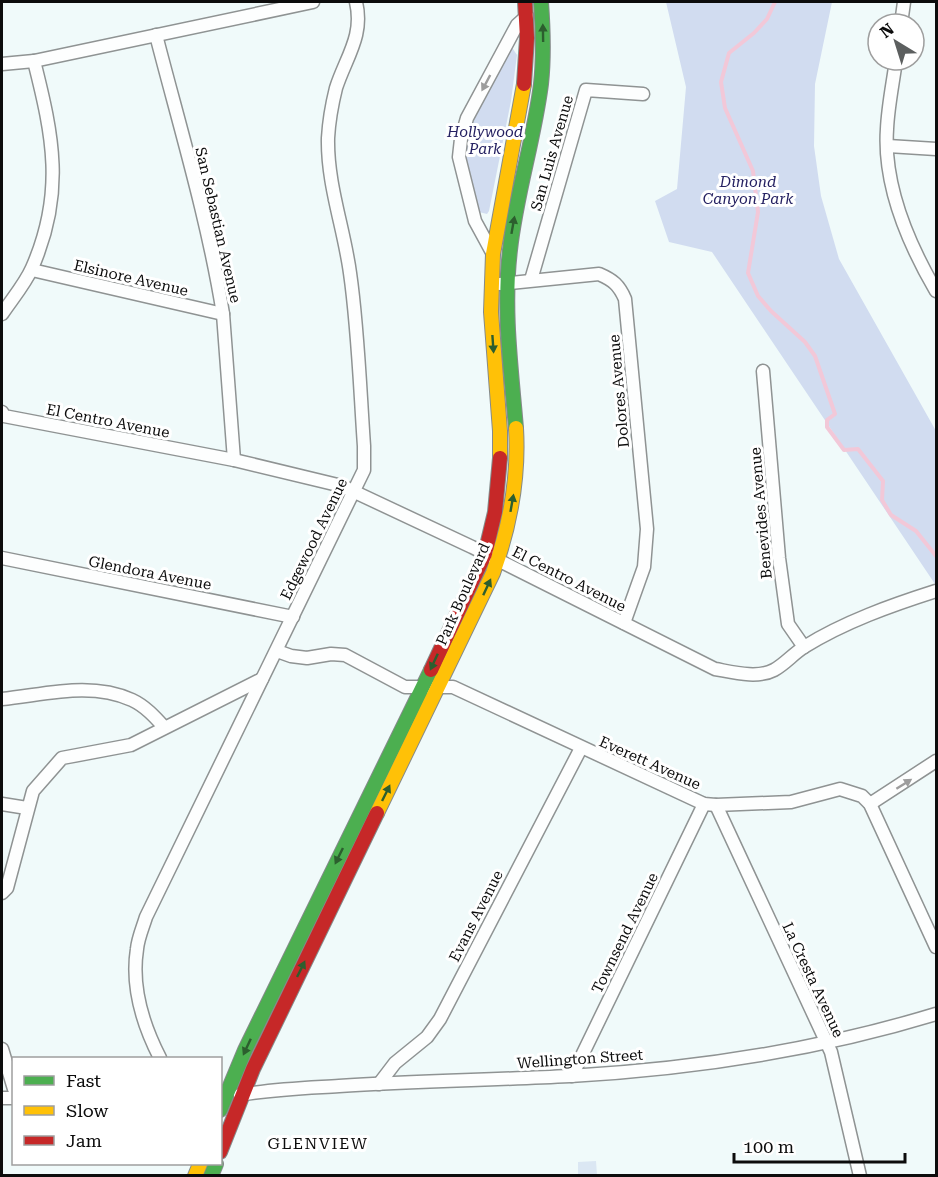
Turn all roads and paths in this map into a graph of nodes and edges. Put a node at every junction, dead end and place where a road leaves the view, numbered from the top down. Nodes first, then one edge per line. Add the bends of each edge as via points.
1 (313, 2) edge
2 (356, 2) edge
3 (541, 2) edge
4 (526, 9) edge
5 (156, 35) junction
6 (34, 60) junction
7 (2, 64) edge
8 (894, 72) edge
9 (643, 94) dead end
10 (888, 146) junction
11 (936, 149) edge
12 (493, 254) junction
13 (32, 270) junction
14 (531, 280) junction
15 (507, 283) junction
16 (490, 285) junction
17 (936, 291) edge
18 (2, 314) edge
19 (223, 314) junction
20 (763, 371) dead end
21 (2, 415) edge
22 (234, 460) junction
23 (354, 493) junction
24 (485, 554) junction
25 (2, 558) edge
26 (498, 560) junction
27 (936, 591) edge
28 (294, 617) junction
29 (624, 623) junction
30 (804, 647) junction
31 (277, 651) junction
32 (262, 680) junction
33 (422, 687) junction
34 (438, 687) junction
35 (2, 699) edge
36 (164, 727) junction
37 (580, 747) junction
38 (936, 761) edge
39 (2, 804) edge
40 (870, 804) junction
41 (710, 805) junction
42 (27, 808) junction
43 (2, 892) edge
44 (936, 947) edge
45 (936, 1014) edge
46 (826, 1043) junction
47 (2, 1049) edge
48 (159, 1057) edge
49 (572, 1076) junction
50 (12, 1082) edge
51 (379, 1084) junction
52 (243, 1094) junction
53 (222, 1102) edge
54 (222, 1147) edge
55 (860, 1176) edge

1 - 5 street
2 - 23 street, Edgewood Avenue via 358,34 337,87 328,138 333,192 351,274 364,446 364,470
15 -> 3 main road, Park Boulevard via 513,225 543,67
4 - 12 main road, Park Boulevard via 526,74
4 -> 12 street, Park Boulevard via 467,118 461,139 459,157 476,221
5 - 6 street
5 - 19 street, San Sebastian Avenue via 209,238
6 - 7 street
6 - 13 street via 48,116 54,169 48,224
8 - 10 street via 886,131
9 - 14 street, San Luis Avenue via 586,90
10 - 11 street
10 - 17 street via 899,218
12 - 16 main road, Park Boulevard
13 - 18 street
13 - 19 street, Elsinore Avenue
14 - 15 street, Dolores Avenue
14 - 29 street, Dolores Avenue via 599,274 613,279 625,299 647,529 645,567
15 - 16 street, Dolores Avenue
26 -> 15 main road, Park Boulevard via 516,473
16 -> 24 main road, Park Boulevard via 500,472
19 - 22 street, San Sebastian Avenue
20 - 30 street, Benevides Avenue via 778,558 788,624
21 - 22 street, El Centro Avenue
22 - 23 street, El Centro Avenue via 342,486
23 - 24 street, El Centro Avenue
23 - 28 street, Edgewood Avenue
24 - 26 street, El Centro Avenue
24 -> 33 main road, Park Boulevard
25 - 28 street, Glendora Avenue
26 - 29 street, El Centro Avenue
34 -> 26 main road, Park Boulevard
27 - 30 street, El Centro Avenue via 895,604
28 - 31 street, Edgewood Avenue
29 - 30 street, El Centro Avenue via 715,669 743,675 773,671
31 - 32 street, Edgewood Avenue
31 - 33 street, Everett Avenue via 307,658 345,655 405,687
32 - 36 street
32 - 48 street, Edgewood Avenue via 146,917 137,948 135,975 140,1006
33 - 34 street, Everett Avenue
33 -> 53 main road, Park Boulevard
34 - 37 street, Everett Avenue via 453,687
52 -> 34 main road, Park Boulevard
35 - 36 street via 96,690 132,700
36 - 42 street via 131,745 62,758 33,791
37 - 41 street, Everett Avenue
37 - 51 street, Evans Avenue via 440,1019
40 -> 38 street
39 - 42 street
40 - 41 street, Everett Avenue via 862,796 840,789 791,802
40 - 44 street
41 - 46 street, La Cresta Avenue
41 - 49 street, Townsend Avenue
42 - 43 street via 7,888
45 - 46 street, Wellington Street
46 - 49 street, Wellington Street via 683,1067
46 - 55 street, La Cresta Avenue
47 - 50 street
49 - 51 street, Wellington Street
51 - 52 street, Wellington Street
52 - 53 street, Wellington Street
52 - 54 main road, Park Boulevard

